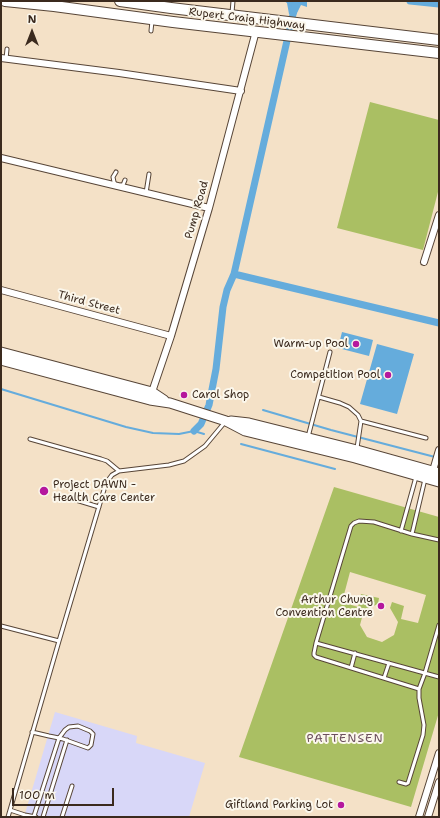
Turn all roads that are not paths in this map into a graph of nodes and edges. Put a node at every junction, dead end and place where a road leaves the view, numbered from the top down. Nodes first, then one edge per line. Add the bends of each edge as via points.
1 (5, 1) edge
2 (126, 1) edge
3 (233, 1) edge
4 (232, 15) junction
5 (152, 19) junction
6 (151, 31) dead end
7 (256, 31) junction
8 (439, 40) edge
9 (7, 49) dead end
10 (439, 53) edge
11 (3, 59) edge
12 (241, 91) junction
13 (1, 158) edge
14 (116, 172) dead end
15 (149, 174) dead end
16 (124, 180) dead end
17 (115, 185) junction
18 (146, 193) junction
19 (209, 208) junction
20 (439, 215) edge
21 (424, 262) dead end
22 (1, 290) edge
23 (171, 336) junction
24 (1, 352) edge
25 (330, 352) dead end
26 (1, 360) edge
27 (152, 392) junction
28 (319, 397) junction
29 (172, 404) junction
30 (224, 420) junction
31 (362, 421) junction
32 (308, 436) junction
33 (426, 438) dead end
34 (30, 439) dead end
35 (357, 450) junction
36 (439, 450) edge
37 (119, 470) junction
38 (417, 471) junction
39 (433, 474) edge
40 (66, 497) dead end
41 (99, 507) junction
42 (401, 531) junction
43 (412, 534) junction
44 (439, 540) edge
45 (439, 625) edge
46 (1, 626) edge
47 (59, 641) junction
48 (316, 642) junction
49 (355, 653) junction
50 (389, 663) junction
51 (351, 668) junction
52 (425, 673) junction
53 (439, 677) edge
54 (384, 678) junction
55 (419, 689) junction
56 (32, 732) junction
57 (59, 738) junction
58 (67, 740) junction
59 (439, 754) edge
60 (399, 782) dead end
61 (439, 782) edge
62 (72, 786) dead end
63 (10, 810) junction
64 (8, 817) edge
65 (35, 817) edge
66 (43, 817) edge
67 (62, 817) edge
68 (419, 817) edge
69 (428, 817) edge

1 - 5 main road, Rupert Craig Highway
2 - 4 main road, Rupert Craig Highway
3 - 4 lane
4 - 8 main road, Rupert Craig Highway
5 - 6 lane
5 - 7 main road, Rupert Craig Highway
7 - 10 main road, Rupert Craig Highway
7 - 12 street, Pump Road
9 - 11 lane
11 - 12 street
12 - 19 street, Pump Road
13 - 17 street
14 - 17 lane
15 - 18 lane
16 - 17 lane via 123,185
17 - 18 street
18 - 19 street
19 - 23 street, Pump Road
20 - 21 street
22 - 23 street, Third Street
23 - 27 street, Pump Road
24 - 27 main road
25 - 28 lane
26 - 29 main road
27 - 29 main road
28 - 31 lane via 340,402
28 - 32 lane
29 - 30 main road
30 - 32 main road
30 - 37 lane via 205,446 184,461
30 - 38 main road via 245,431
31 - 33 lane
31 - 35 lane
32 - 35 main road
34 - 37 lane via 107,461
35 - 38 main road
36 - 39 street
37 - 41 lane via 106,484
38 - 39 main road
38 - 42 lane
39 - 43 lane
40 - 41 lane
41 - 47 lane
42 - 43 lane
42 - 48 lane via 374,522 359,521 351,526
43 - 44 lane
45 - 52 lane
46 - 47 lane
47 - 56 lane
48 - 49 lane
48 - 51 lane via 314,655
49 - 50 lane
49 - 51 lane
50 - 52 lane
50 - 54 lane
51 - 54 lane
52 - 53 lane
52 - 55 lane
54 - 55 lane
55 - 60 lane via 423,735 408,783
56 - 57 lane
56 - 63 lane
57 - 58 lane
57 - 58 lane via 65,730 78,726 90,730 93,734 88,748
57 - 65 lane
58 - 66 lane
59 - 68 street
61 - 69 street
62 - 67 lane
63 - 64 lane
63 - 65 lane

